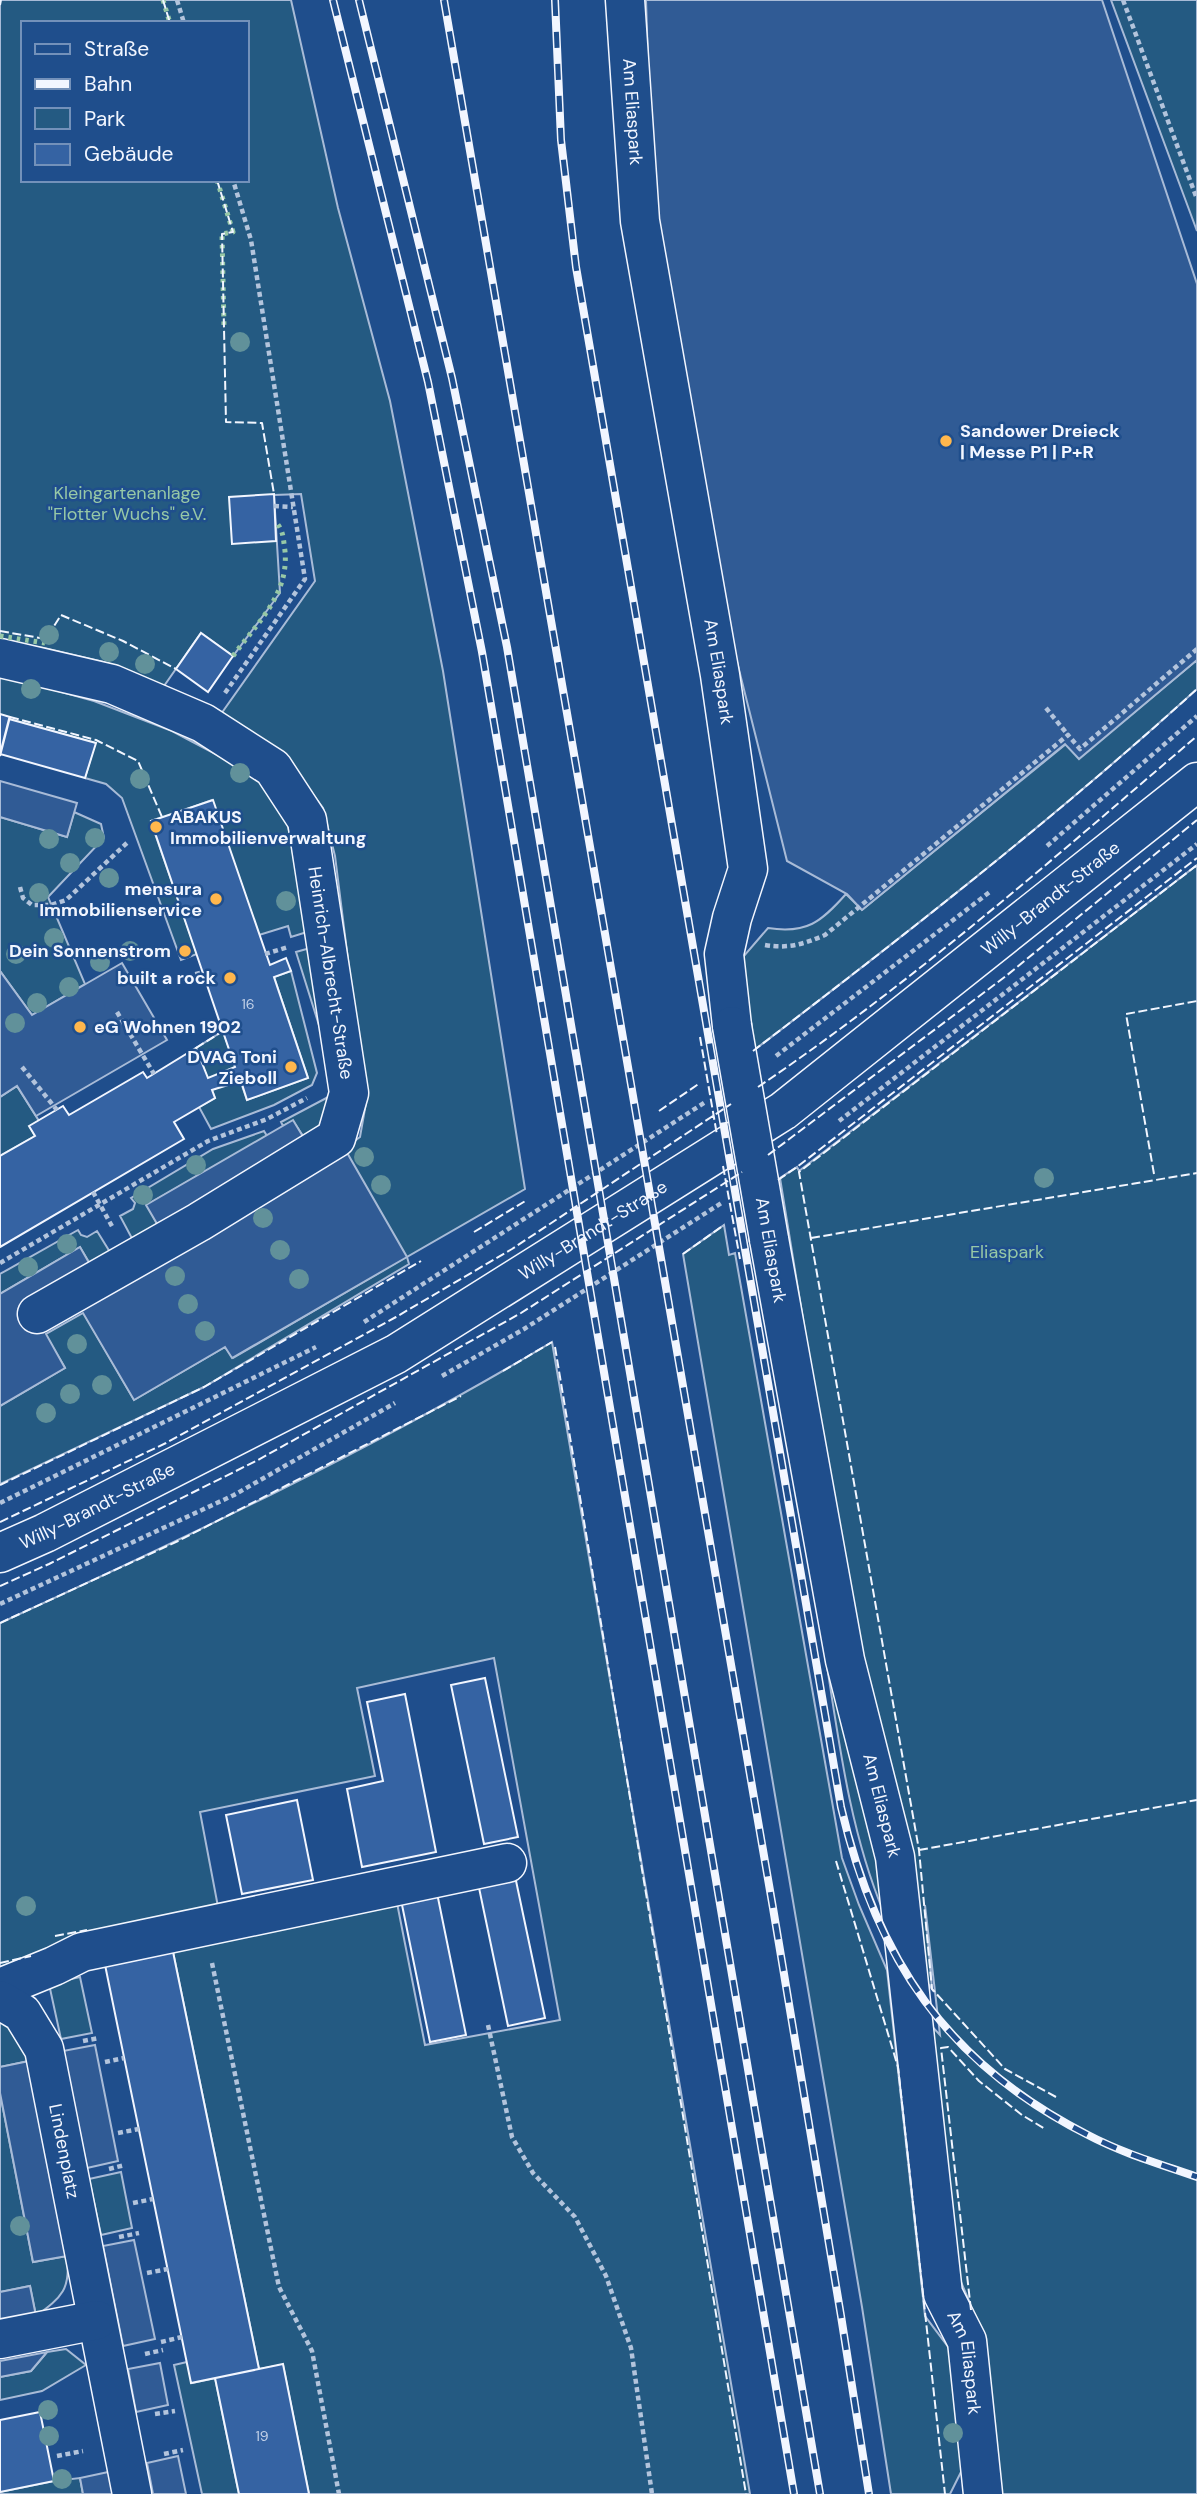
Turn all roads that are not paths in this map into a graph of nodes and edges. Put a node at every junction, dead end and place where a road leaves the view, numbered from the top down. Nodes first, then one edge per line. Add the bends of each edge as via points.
1 (625, 0) edge
2 (0, 658) edge
3 (1197, 773) edge
4 (1197, 782) edge
5 (1136, 830) junction
6 (37, 1314) dead end
7 (0, 1553) edge
8 (506, 1863) dead end
9 (0, 1988) edge
10 (0, 2000) edge
11 (97, 2320) junction
12 (0, 2339) edge
13 (132, 2494) edge
14 (983, 2494) edge

1 - 14 main road, Am Eliaspark, bridge via 640,221 720,675 748,869 724,954 732,1026 845,1660 895,1857 943,2294 967,2341
2 - 6 main road, Heinrich-Albrecht-Straße via 112,684 203,723 273,768 307,820 349,1093 336,1138
3 - 5 main road, Willy-Brandt-Straße
4 - 5 main road, Willy-Brandt-Straße
5 - 7 main road, Willy-Brandt-Straße via 783,1111 396,1354
8 - 9 main road via 82,1952
10 - 11 main road, Lindenplatz via 22,2013 44,2049
11 - 12 main road
11 - 13 main road, Lindenplatz

